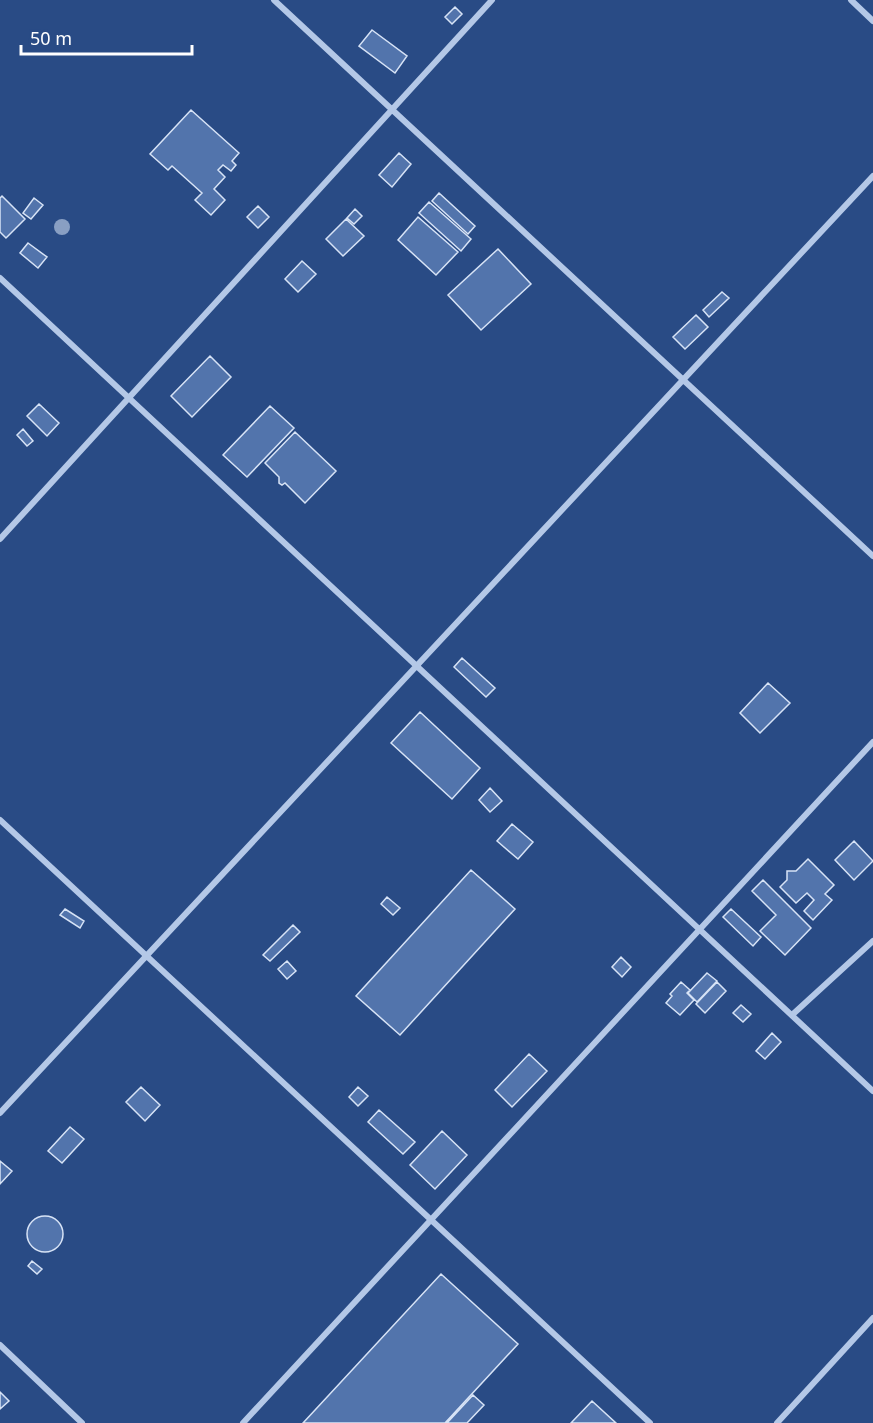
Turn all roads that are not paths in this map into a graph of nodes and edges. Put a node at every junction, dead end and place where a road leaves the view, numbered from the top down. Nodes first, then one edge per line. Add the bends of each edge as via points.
1 (274, 0) edge
2 (492, 0) edge
3 (851, 0) edge
4 (873, 21) edge
5 (392, 110) junction
6 (873, 176) edge
7 (0, 278) edge
8 (683, 380) junction
9 (129, 398) junction
10 (0, 539) edge
11 (873, 556) edge
12 (416, 666) junction
13 (873, 742) edge
14 (0, 820) edge
15 (700, 929) junction
16 (873, 941) edge
17 (146, 956) junction
18 (792, 1015) junction
19 (873, 1090) edge
20 (0, 1113) edge
21 (431, 1220) junction
22 (873, 1318) edge
23 (0, 1345) edge
24 (82, 1423) edge
25 (243, 1423) edge
26 (650, 1423) edge
27 (777, 1423) edge

1 - 5 street
2 - 5 street
3 - 4 street
5 - 8 street
5 - 9 street
6 - 8 street
7 - 9 street
8 - 11 street
8 - 12 street
9 - 10 street
9 - 12 street
12 - 15 street
12 - 17 street
13 - 15 street
14 - 17 street
15 - 18 street
15 - 21 street
16 - 18 street
17 - 20 street
17 - 21 street
18 - 19 street
21 - 25 street
21 - 26 street
22 - 27 street
23 - 24 street

